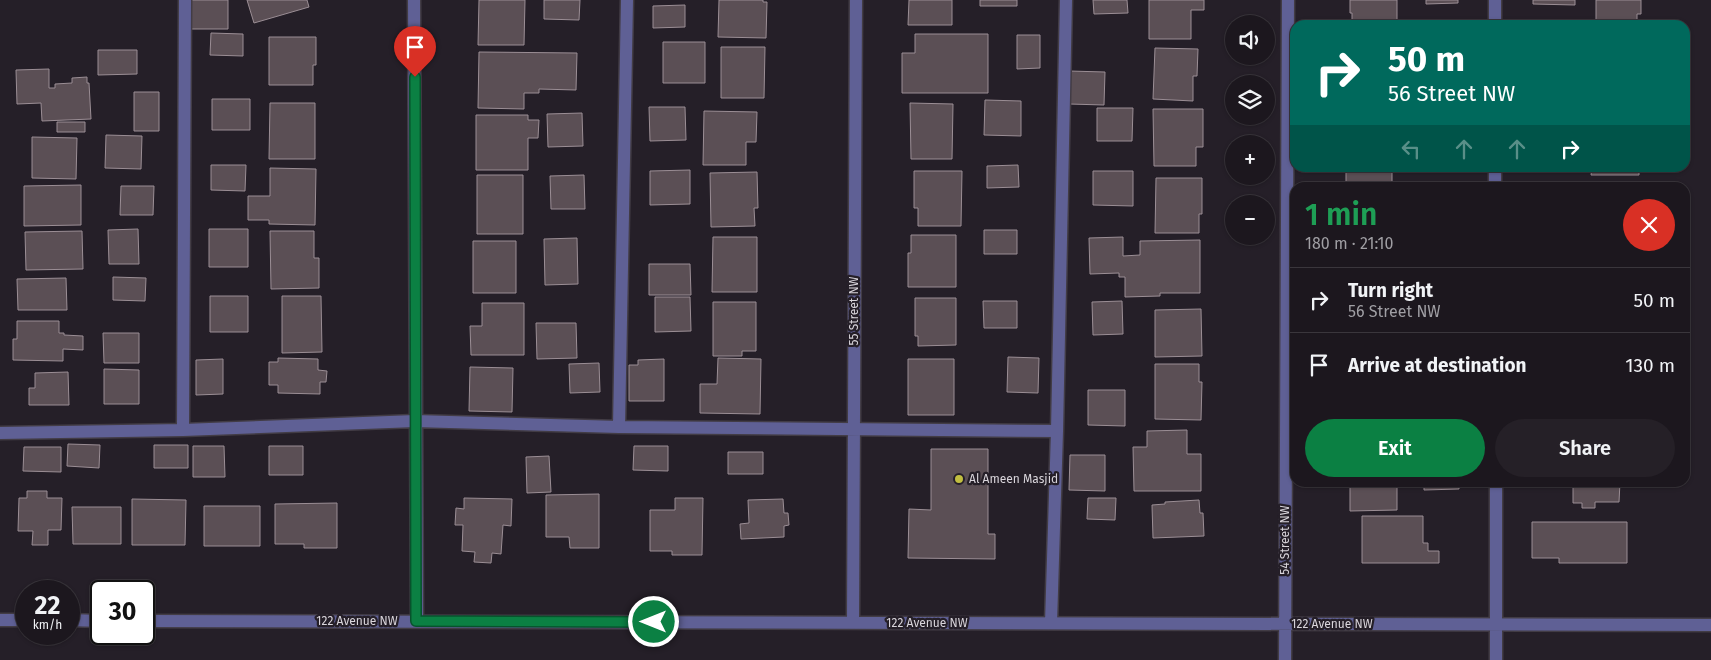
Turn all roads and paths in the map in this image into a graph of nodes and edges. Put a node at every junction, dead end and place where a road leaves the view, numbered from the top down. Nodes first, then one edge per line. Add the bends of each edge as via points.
1 (185, 0) edge
2 (414, 0) edge
3 (627, 0) edge
4 (856, 0) edge
5 (1066, 0) edge
6 (1288, 0) edge
7 (1495, 0) edge
8 (1495, 20) edge
9 (415, 421) junction
10 (619, 427) junction
11 (854, 428) junction
12 (183, 430) junction
13 (1057, 431) junction
14 (0, 433) edge
15 (1496, 487) edge
16 (0, 620) edge
17 (15, 620) edge
18 (155, 621) edge
19 (416, 621) junction
20 (853, 623) junction
21 (1051, 623) junction
22 (1285, 624) junction
23 (1711, 625) edge
24 (1496, 626) junction
25 (1285, 660) edge
26 (1496, 660) edge

1 - 12 street
2 - 9 street
3 - 10 street
4 - 11 street, 55 Street NW
5 - 13 street
6 - 22 street, 54 Street NW
7 - 8 street
9 - 10 street
9 - 12 street
9 - 19 street
10 - 11 street
11 - 13 street
11 - 20 street, 55 Street NW
12 - 14 street
13 - 21 street
15 - 24 street
16 - 17 street
18 - 19 street, 122 Avenue NW
19 - 20 street, 122 Avenue NW
20 - 21 street, 122 Avenue NW
21 - 22 street, 122 Avenue NW
22 - 24 street, 122 Avenue NW
22 - 25 street, 54 Street NW
23 - 24 street, 122 Avenue NW
24 - 26 street

